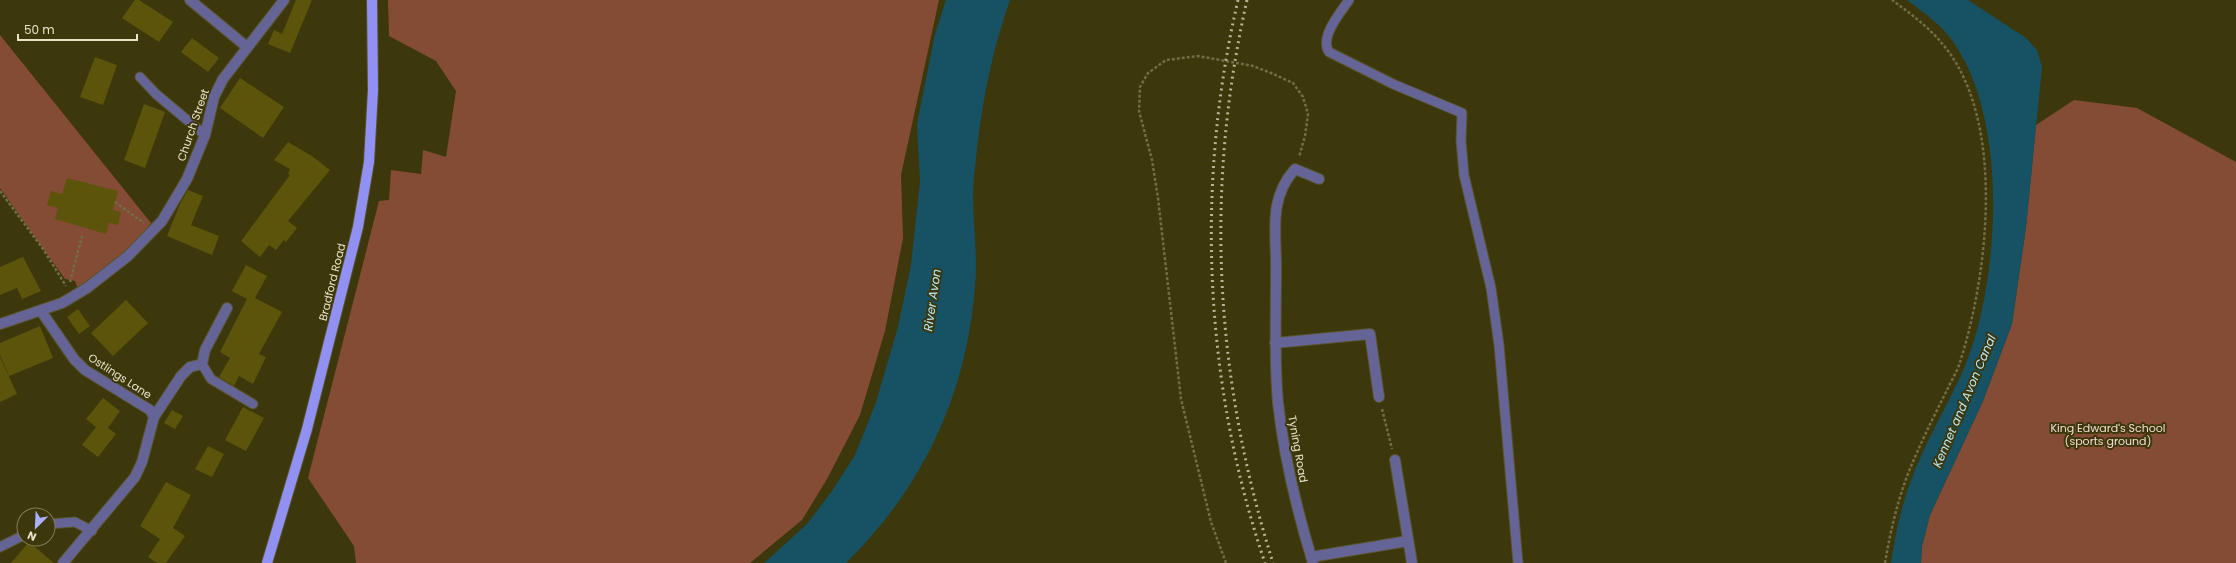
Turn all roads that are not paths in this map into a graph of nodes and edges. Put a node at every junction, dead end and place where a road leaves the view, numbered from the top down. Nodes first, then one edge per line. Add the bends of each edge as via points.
1 (190, 0) edge
2 (284, 0) edge
3 (372, 0) edge
4 (1349, 0) edge
5 (247, 47) junction
6 (140, 78) dead end
7 (205, 135) junction
8 (1319, 179) dead end
9 (227, 308) dead end
10 (41, 311) junction
11 (0, 324) edge
12 (1275, 343) junction
13 (202, 364) junction
14 (1379, 397) road end
15 (253, 404) dead end
16 (154, 417) junction
17 (1395, 460) road end
18 (56, 523) edge
19 (92, 531) junction
20 (16, 539) edge
21 (1408, 541) junction
22 (0, 547) edge
23 (1312, 560) edge
24 (63, 563) edge
25 (267, 563) edge
26 (1412, 563) edge
27 (1518, 563) edge

1 - 5 street
2 - 5 street, Church Street
3 - 25 main road, Bradford Road via 373,90 369,162 358,227 307,429
4 - 27 lane via 1326,41 1329,52 1393,84 1462,113 1464,175 1491,288 1499,345
5 - 7 street, Church Street via 220,85 214,98
6 - 7 lane
7 - 10 street, Church Street via 187,179 162,221 150,234 128,256 87,288 62,303
8 - 12 street, Tyning Road via 1295,169 1286,180 1277,203 1274,223
9 - 13 street via 205,350
10 - 11 street, Church Street
10 - 16 street, Ostlings Lane via 74,359 85,370 150,410
12 - 14 street via 1370,334
12 - 23 street, Tyning Road via 1278,403 1289,475
13 - 15 lane via 211,380
13 - 16 street via 190,367 181,376
16 - 19 street via 142,462 135,477
17 - 21 street
18 - 19 lane via 75,522
19 - 24 street
20 - 22 lane
21 - 23 street, Tyning Road
21 - 26 street

